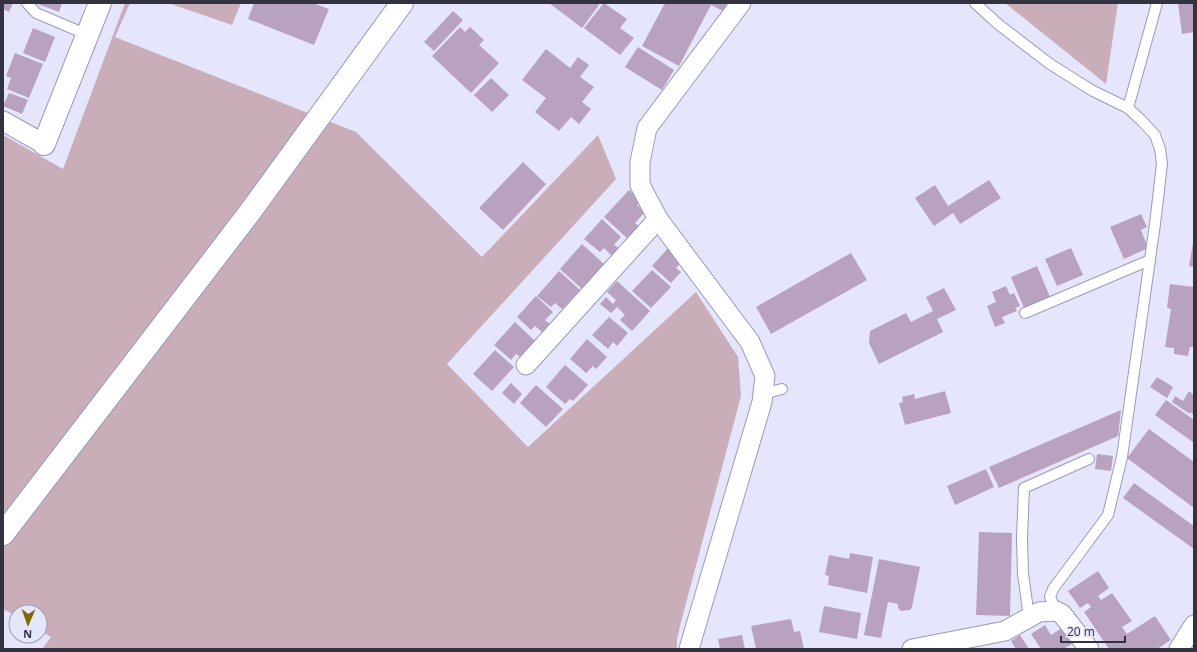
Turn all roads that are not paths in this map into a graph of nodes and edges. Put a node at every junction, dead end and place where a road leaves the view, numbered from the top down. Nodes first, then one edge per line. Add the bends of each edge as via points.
1 (27, 3) edge
2 (100, 3) edge
3 (402, 3) edge
4 (741, 3) edge
5 (975, 3) edge
6 (1157, 3) edge
7 (88, 35) junction
8 (1128, 108) junction
9 (3, 121) edge
10 (44, 144) joint
11 (658, 219) junction
12 (1150, 260) junction
13 (1025, 313) dead end
14 (526, 366) dead end
15 (782, 389) dead end
16 (763, 394) junction
17 (1089, 459) dead end
18 (3, 534) edge
19 (1056, 611) junction
20 (1029, 617) junction
21 (1194, 625) edge
22 (980, 643) edge
23 (689, 649) edge
24 (912, 649) edge
25 (1088, 649) edge
26 (1179, 649) edge

1 - 7 lane via 36,13
2 - 7 street
3 - 18 street via 250,212
4 - 11 street via 647,128 640,162 640,185
5 - 8 lane via 1050,64 1093,91
6 - 8 lane
7 - 10 street
8 - 12 lane via 1155,135 1160,149 1162,176
9 - 10 street
11 - 14 street
11 - 16 street via 750,342 765,376
12 - 13 lane
12 - 19 lane via 1122,457 1108,515 1054,589 1050,598
15 - 16 lane
16 - 23 street
17 - 20 lane via 1024,488 1022,538
19 - 20 street via 1039,612
19 - 25 street via 1062,614
20 - 22 street
21 - 26 street
22 - 24 street

